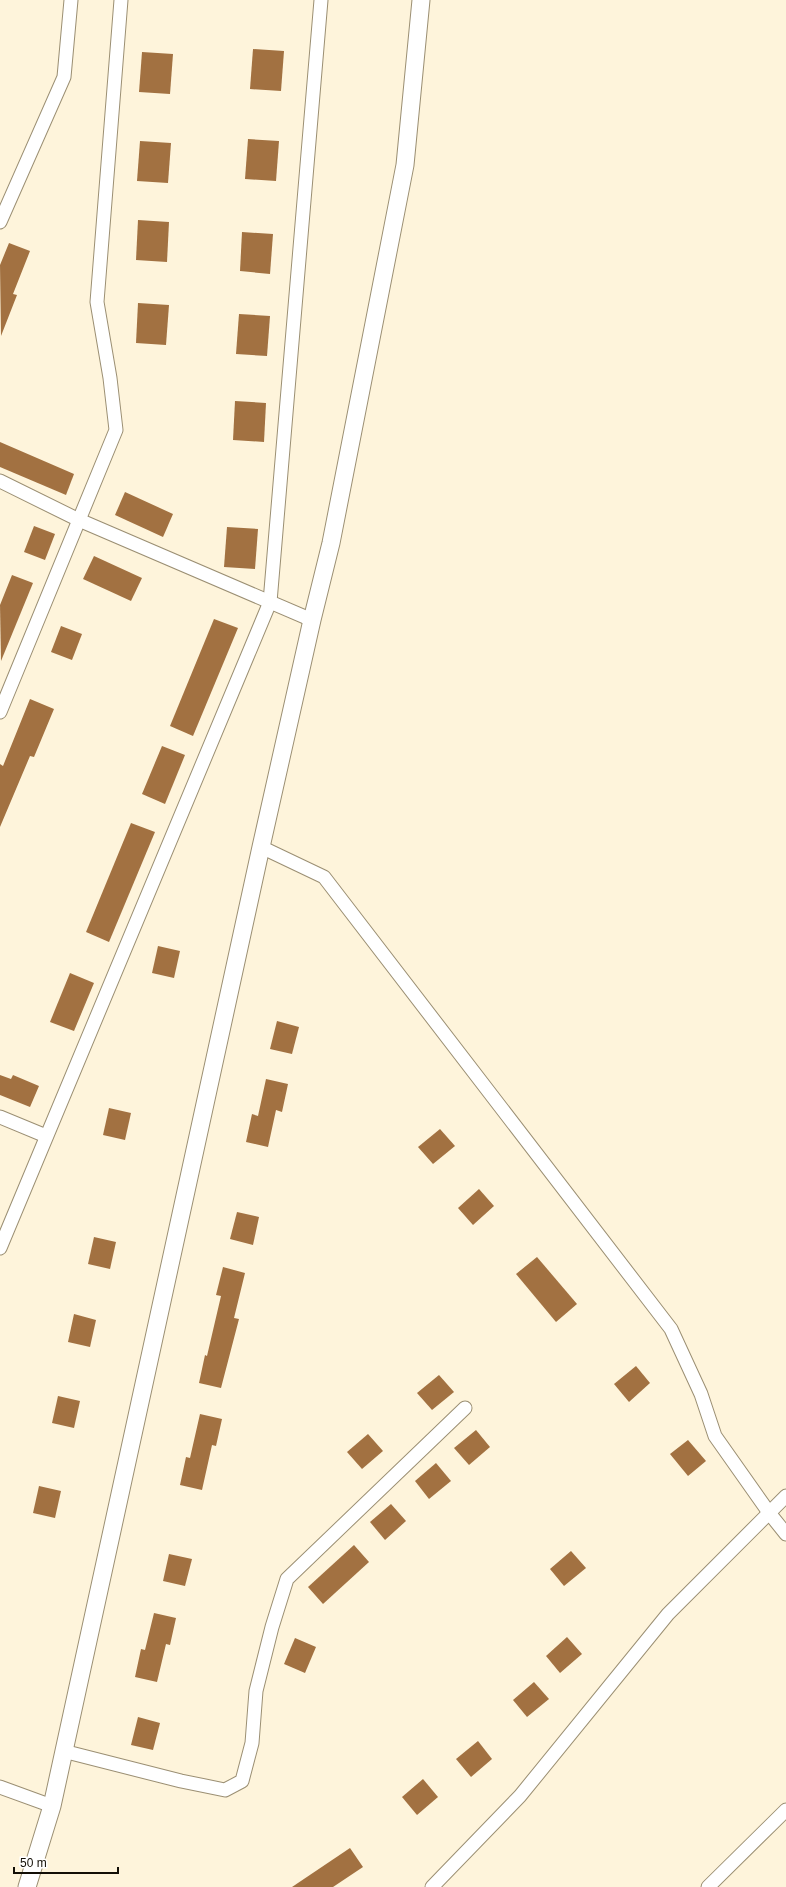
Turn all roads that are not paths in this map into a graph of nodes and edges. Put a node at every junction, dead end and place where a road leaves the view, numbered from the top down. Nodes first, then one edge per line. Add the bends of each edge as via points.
1 (71, 0) edge
2 (121, 0) edge
3 (321, 0) edge
4 (421, 0) edge
5 (0, 222) edge
6 (0, 481) edge
7 (79, 520) junction
8 (270, 602) junction
9 (312, 620) junction
10 (0, 712) edge
11 (261, 847) junction
12 (0, 1117) edge
13 (46, 1136) junction
14 (0, 1248) edge
15 (465, 1408) dead end
16 (786, 1496) edge
17 (770, 1514) junction
18 (786, 1534) edge
19 (63, 1751) junction
20 (0, 1787) edge
21 (52, 1806) junction
22 (786, 1810) edge
23 (27, 1887) edge
24 (432, 1887) edge
25 (708, 1887) edge

1 - 5 street via 64,77
2 - 7 street via 97,302 116,430
3 - 8 street
4 - 9 main road via 405,165 331,543
6 - 7 street
7 - 8 street
7 - 10 street
8 - 9 street
8 - 13 street
9 - 11 main road
11 - 17 street via 324,877 671,1329 701,1394 715,1436
11 - 19 main road
12 - 13 street
13 - 14 street
15 - 19 street via 287,1579 256,1692 252,1743 242,1781 225,1790 181,1782
16 - 17 street
17 - 18 street
17 - 24 street via 668,1614 520,1796
19 - 21 main road
20 - 21 street
21 - 23 main road
22 - 25 street

